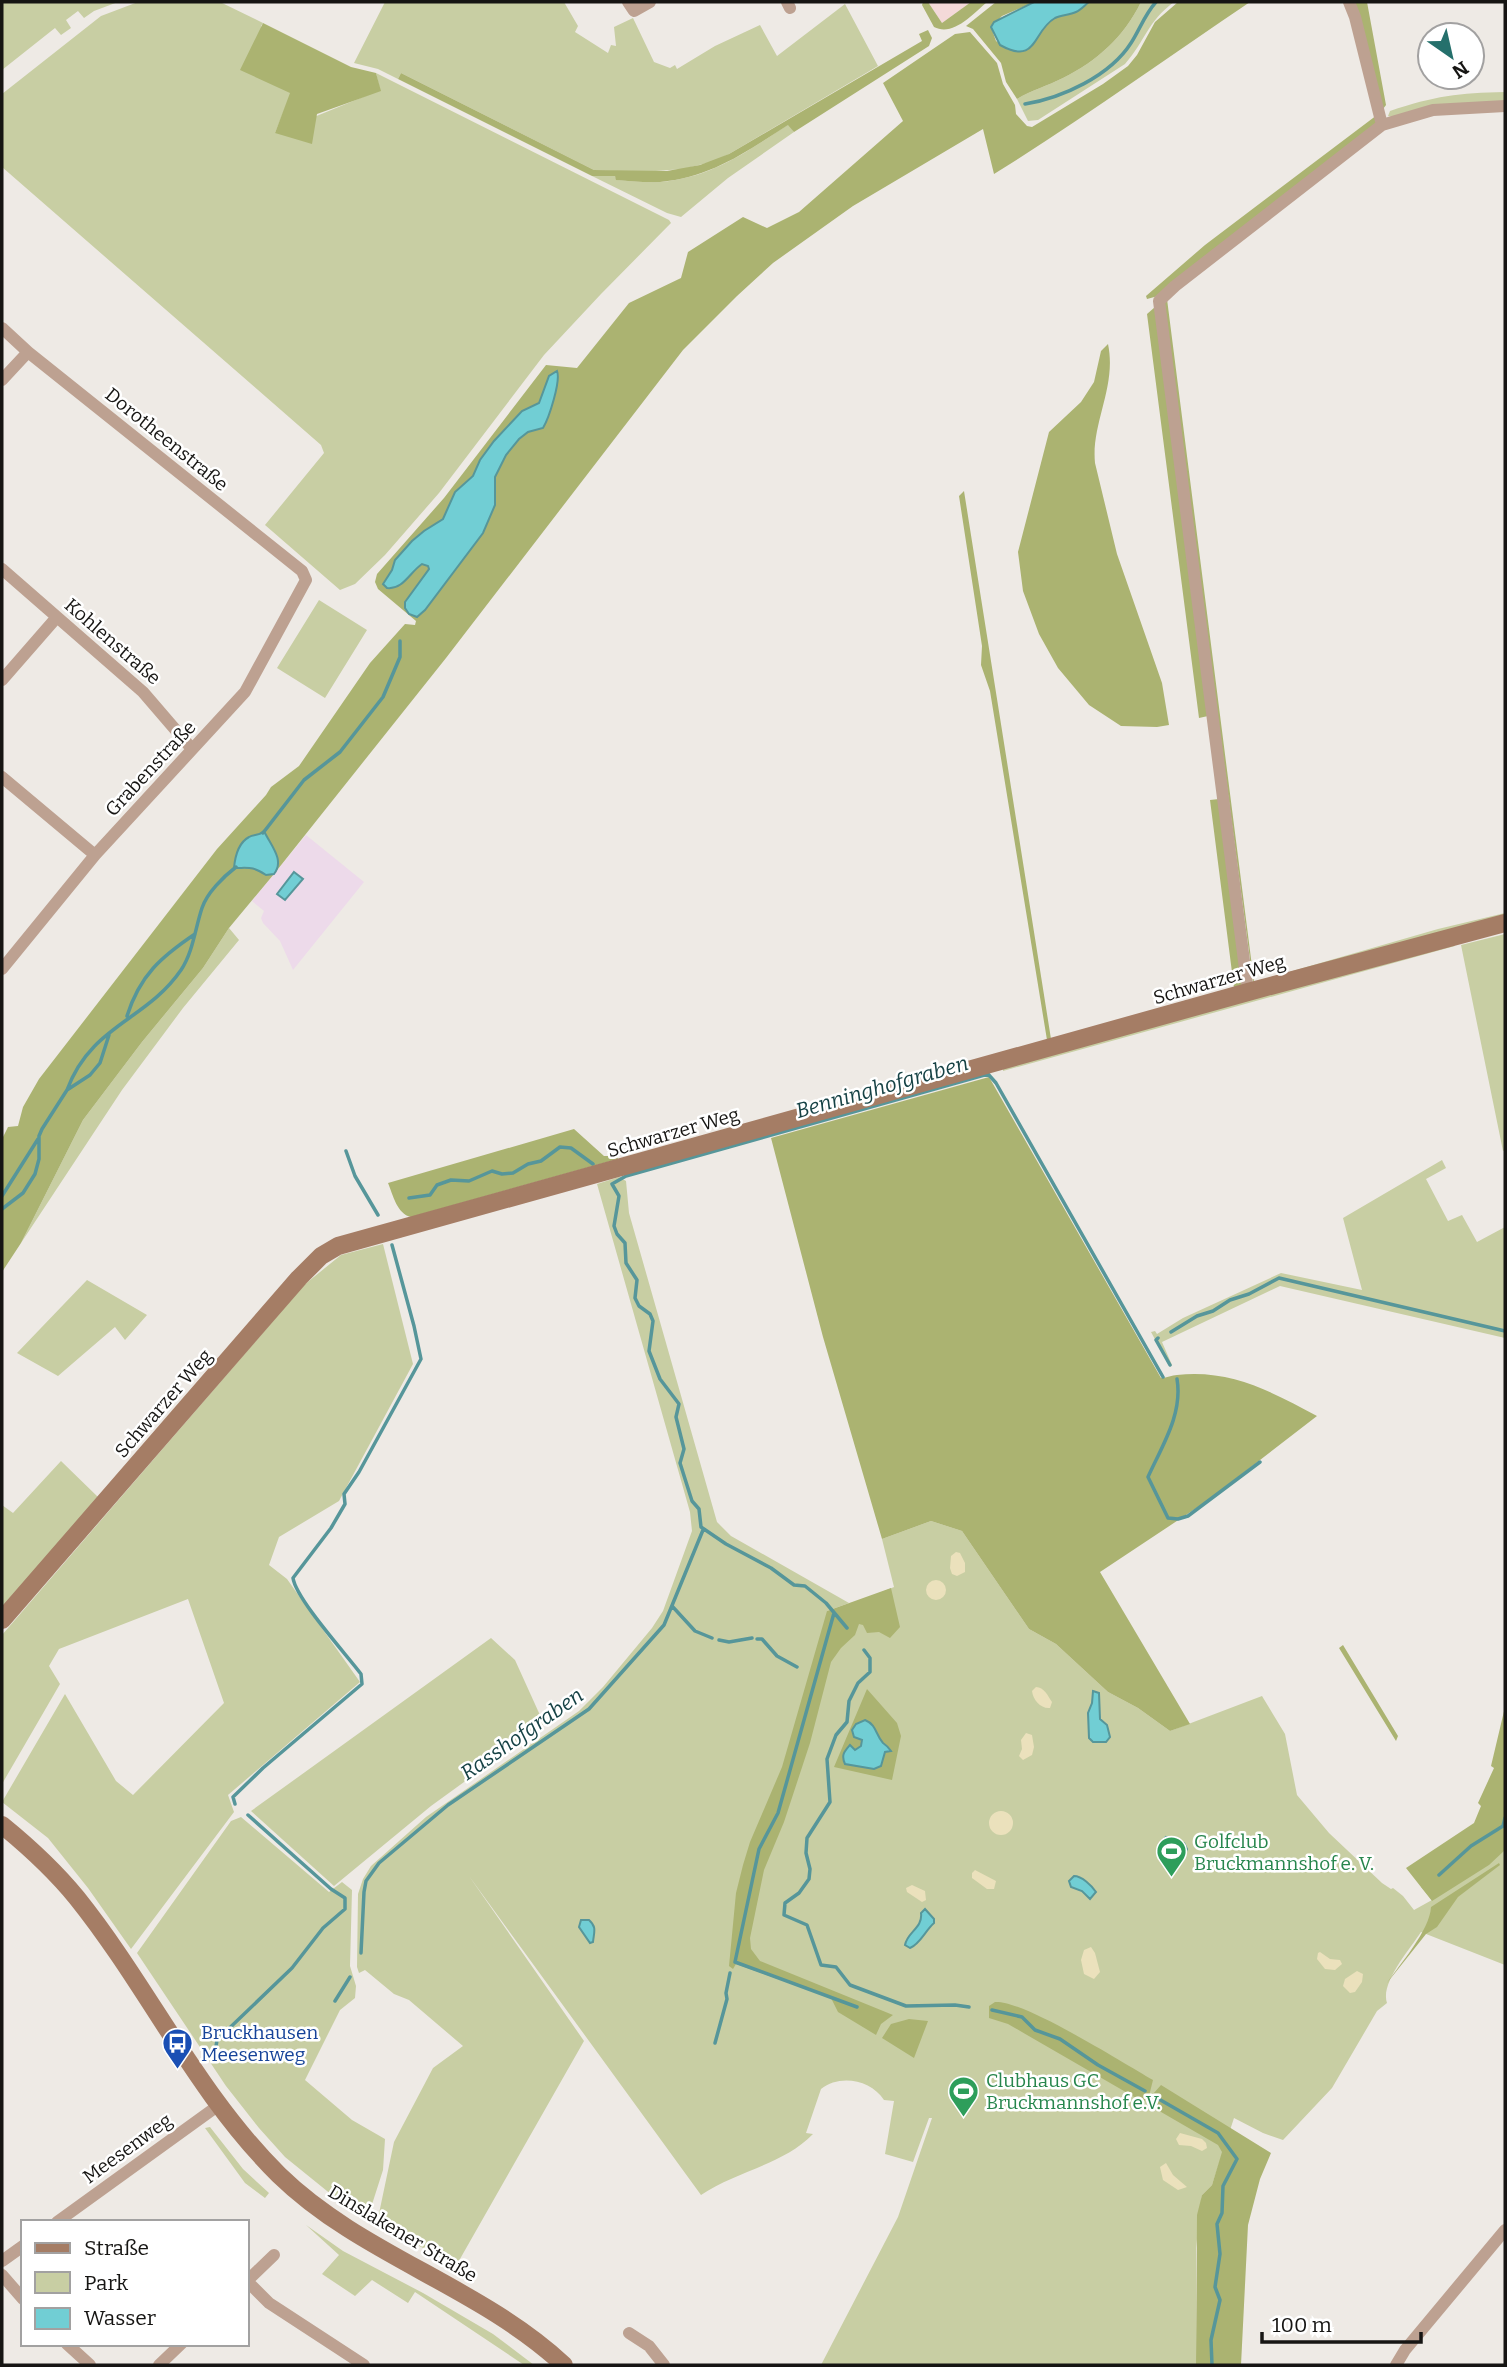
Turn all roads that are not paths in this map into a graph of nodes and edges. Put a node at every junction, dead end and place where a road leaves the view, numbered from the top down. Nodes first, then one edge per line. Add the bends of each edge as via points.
1 (628, 2) edge
2 (650, 2) edge
3 (1349, 2) edge
4 (1505, 106) edge
5 (1382, 125) junction
6 (2, 328) edge
7 (27, 352) junction
8 (2, 380) edge
9 (2, 569) edge
10 (306, 580) joint
11 (57, 617) junction
12 (2, 680) edge
13 (192, 749) junction
14 (2, 777) edge
15 (94, 855) junction
16 (1505, 923) edge
17 (2, 969) edge
18 (1248, 992) junction
19 (2, 1620) edge
20 (2, 1825) edge
21 (219, 2105) junction
22 (60, 2220) edge
23 (1505, 2230) edge
24 (21, 2247) edge
25 (274, 2255) dead end
26 (2, 2261) edge
27 (2, 2276) edge
28 (248, 2280) edge
29 (248, 2282) edge
30 (21, 2297) edge
31 (629, 2333) dead end
32 (69, 2346) edge
33 (179, 2346) edge
34 (90, 2365) edge
35 (159, 2365) edge
36 (364, 2365) edge
37 (564, 2365) edge
38 (664, 2365) edge
39 (1396, 2365) edge

1 - 2 street via 634,11
3 - 5 street
4 - 5 street via 1433,110
5 - 18 street via 1159,301
6 - 7 street, Dorotheenstraße
7 - 8 street
7 - 10 street, Dorotheenstraße via 302,572
9 - 11 street, Kohlenstraße
10 - 13 street, Grabenstraße via 245,692
11 - 12 street
11 - 13 street, Kohlenstraße via 144,692
13 - 15 street, Grabenstraße
14 - 15 street
15 - 17 street, Grabenstraße
16 - 18 street, Schwarzer Weg
18 - 19 street, Schwarzer Weg via 338,1246 299,1278
20 - 21 street, Dinslakener Straße via 78,1899
21 - 22 street, Meesenweg
21 - 37 street, Dinslakener Straße via 247,2142 307,2200 514,2324
23 - 39 street
24 - 26 street
25 - 28 street
27 - 30 street
29 - 36 street via 269,2303
31 - 38 street via 649,2346
32 - 34 street
33 - 35 street

